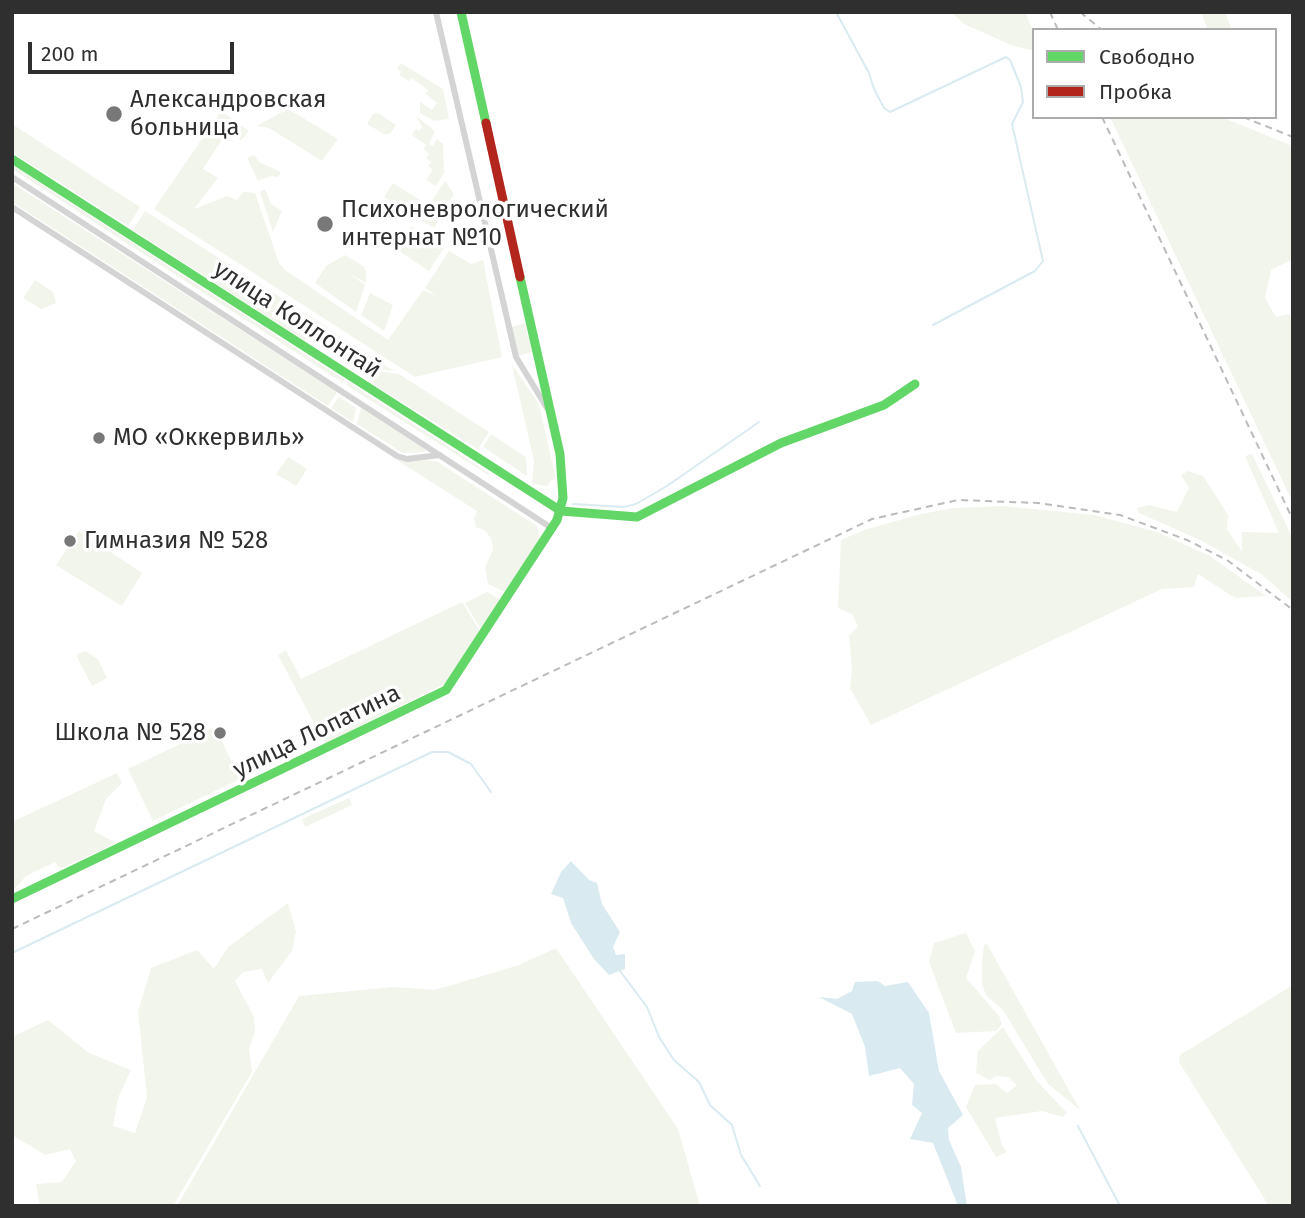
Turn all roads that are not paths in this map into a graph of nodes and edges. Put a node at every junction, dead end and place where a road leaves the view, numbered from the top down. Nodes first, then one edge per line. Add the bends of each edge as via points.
1 (436, 12) edge
2 (461, 12) edge
3 (12, 159) edge
4 (12, 177) edge
5 (12, 207) edge
6 (915, 384) dead end
7 (546, 385) junction
8 (535, 388) junction
9 (549, 412) junction
10 (440, 455) junction
11 (561, 511) junction
12 (553, 529) junction
13 (12, 899) edge

1 - 8 street via 516,357
2 - 7 street
3 - 11 street, улица Коллонтай
4 - 10 street, улица Коллонтай
5 - 10 street via 397,456
6 - 11 street via 884,405 781,443 637,517
7 - 8 street
7 - 9 street
8 - 9 street
9 - 11 street via 564,479
10 - 12 street, улица Коллонтай
11 - 12 street, улица Лопатина
12 - 13 street, улица Лопатина via 446,690

